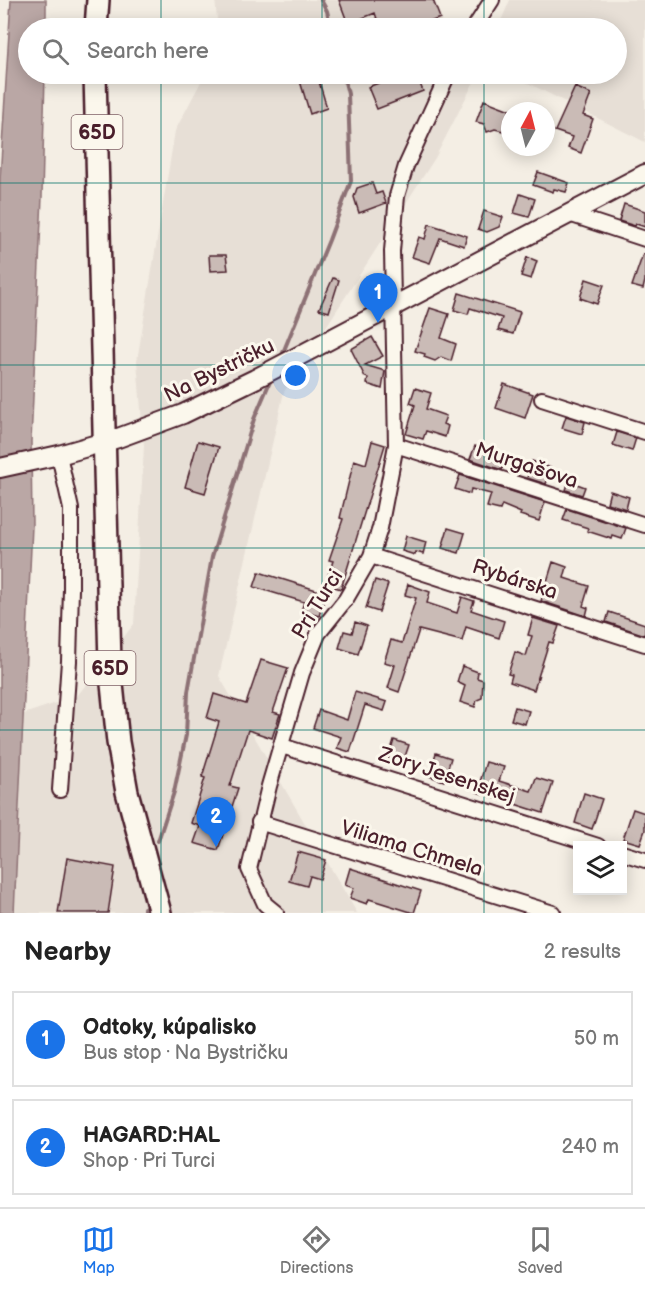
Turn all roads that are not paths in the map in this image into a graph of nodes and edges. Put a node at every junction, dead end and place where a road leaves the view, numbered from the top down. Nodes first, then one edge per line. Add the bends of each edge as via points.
1 (98, 0) edge
2 (492, 0) edge
3 (97, 18) edge
4 (480, 18) edge
5 (95, 84) edge
6 (443, 84) edge
7 (645, 174) edge
8 (569, 214) junction
9 (645, 239) edge
10 (392, 307) junction
11 (542, 399) dead end
12 (645, 432) edge
13 (105, 442) junction
14 (396, 445) junction
15 (53, 457) junction
16 (0, 468) edge
17 (645, 525) edge
18 (371, 556) junction
19 (645, 644) edge
20 (282, 746) junction
21 (60, 790) dead end
22 (259, 822) junction
23 (582, 841) edge
24 (627, 855) edge
25 (645, 860) edge
26 (268, 910) edge
27 (160, 913) edge
28 (553, 913) edge

1 - 3 main road
2 - 4 street
5 - 13 main road, 65D
6 - 10 street via 399,188 393,233
7 - 8 street, Na Bystričku
8 - 9 street
8 - 10 street, Na Bystričku
10 - 13 street, Na Bystričku via 183,414
10 - 14 street, Pri Turci
11 - 12 street
13 - 15 street, Na Bystričku
13 - 27 main road, 65D via 107,614 115,713 128,792
14 - 17 street, Murgašova
14 - 18 street, Pri Turci
15 - 16 street, Na Bystričku
15 - 21 street via 71,509 69,661
18 - 19 street, Rybárska
18 - 20 street, Pri Turci via 346,599 318,634 302,673
20 - 22 street, Pri Turci
20 - 23 street, Zory Jesenskej
22 - 26 street, Pri Turci via 249,869
22 - 28 street, Viliama Chmela
24 - 25 street

